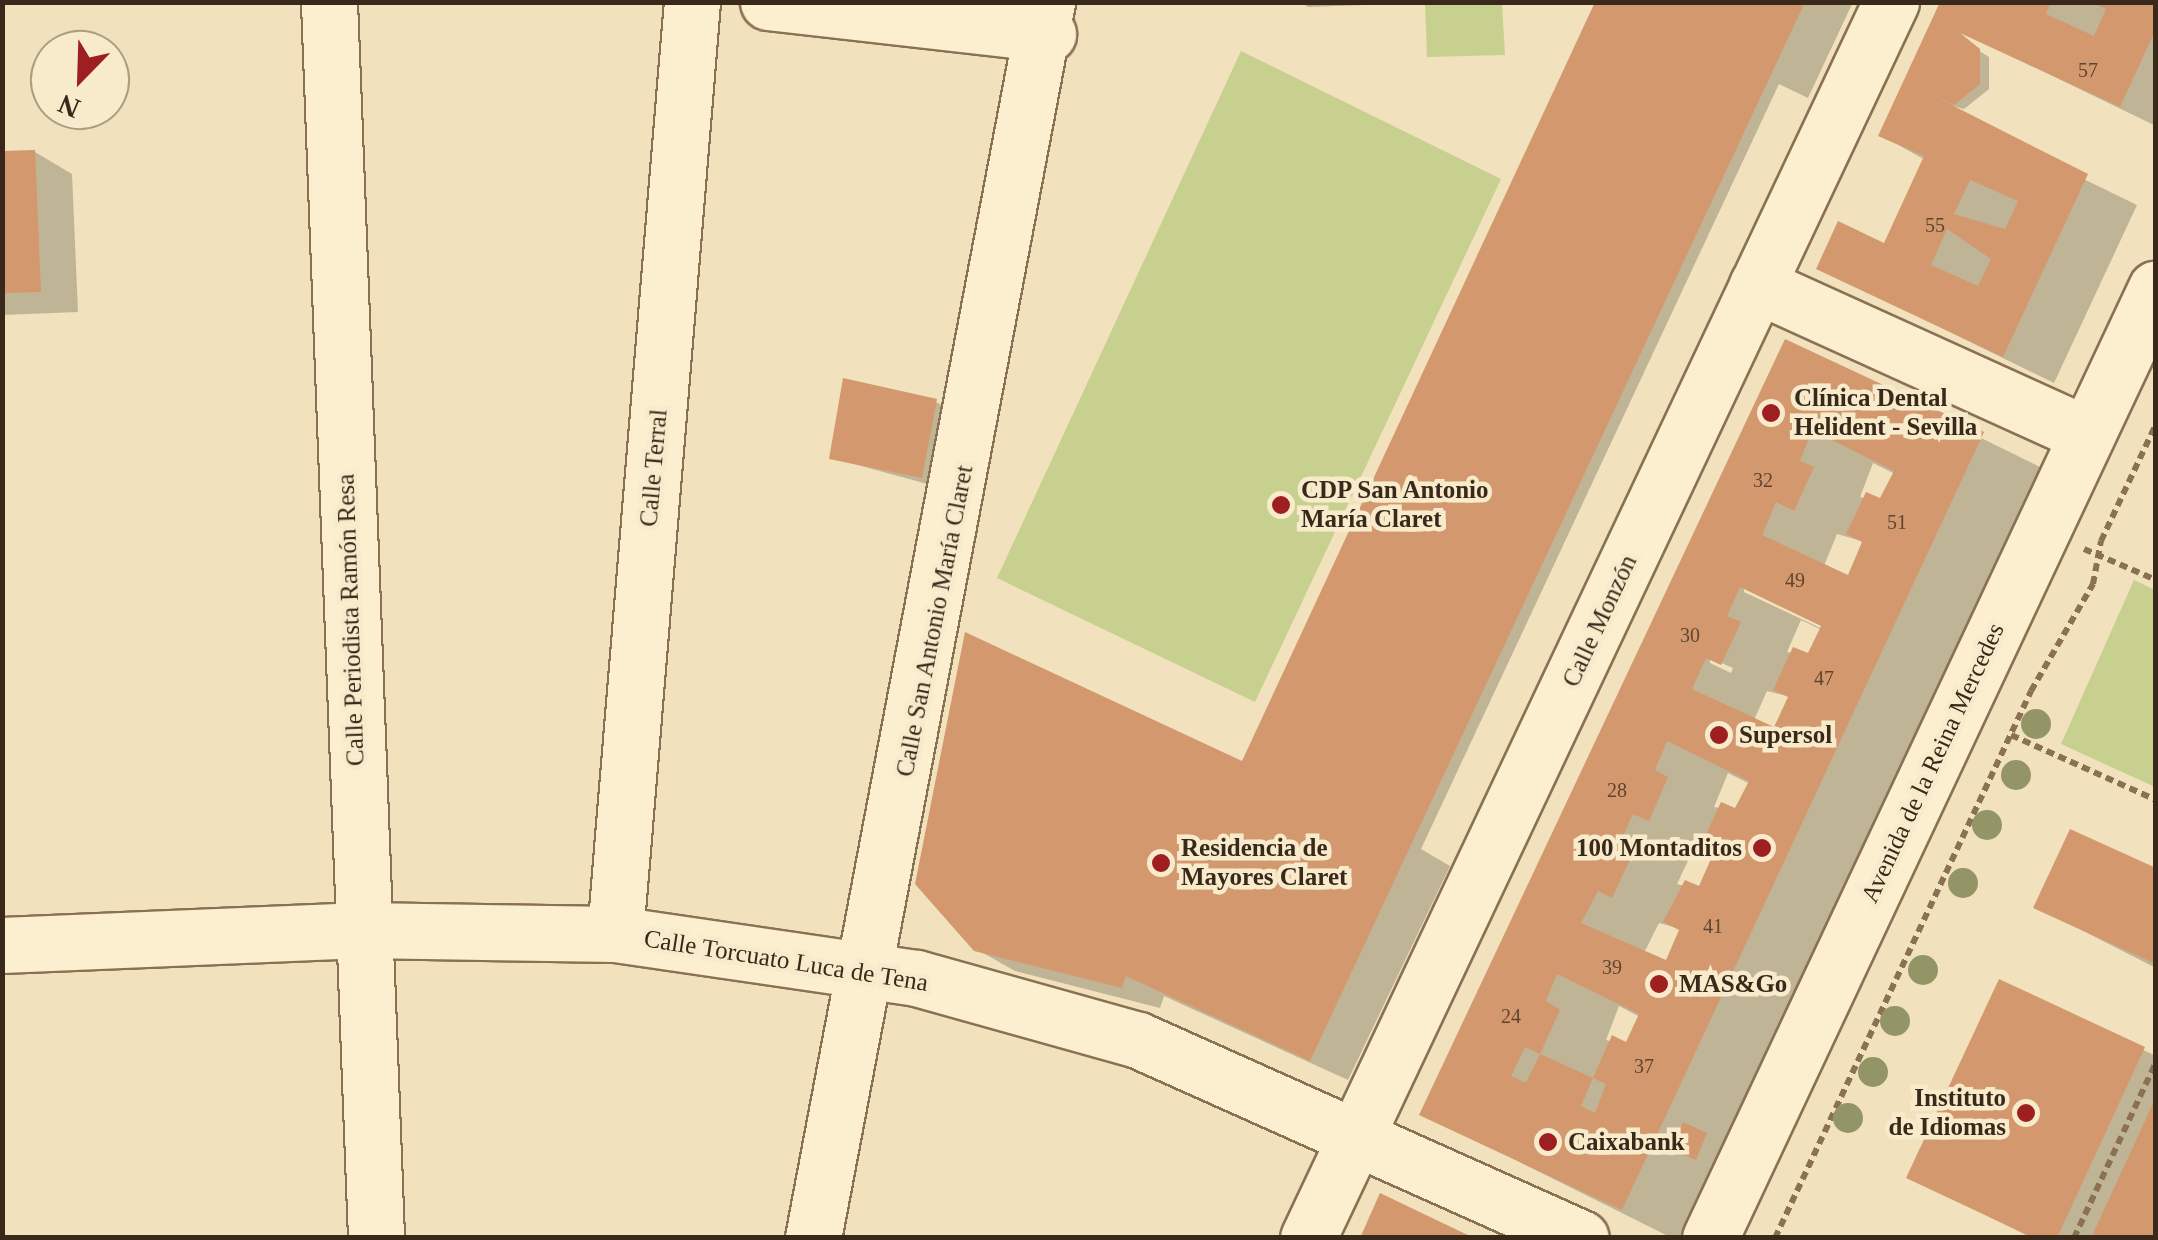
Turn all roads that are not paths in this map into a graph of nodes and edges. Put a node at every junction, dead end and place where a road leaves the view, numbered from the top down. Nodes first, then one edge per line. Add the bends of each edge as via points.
1 (328, 2) edge
2 (692, 2) edge
3 (768, 2) edge
4 (1891, 2) edge
5 (1048, 18) edge
6 (1757, 285) junction
7 (2156, 288) edge
8 (2086, 435) junction
9 (362, 930) junction
10 (615, 934) junction
11 (2, 945) edge
12 (867, 970) junction
13 (1356, 1132) junction
14 (376, 1238) edge
15 (813, 1238) edge
16 (1308, 1238) edge
17 (1581, 1238) edge
18 (1710, 1238) edge

1 - 9 street, Calle Periodista Ramón Resa
2 - 10 street, Calle Terral
3 - 5 street
4 - 6 street, Calle Monzón
5 - 12 street, Calle San Antonio María Claret
6 - 8 street
6 - 13 street, Calle Monzón
7 - 8 street, Avenida de la Reina Mercedes
8 - 18 street, Avenida de la Reina Mercedes
9 - 10 street, Calle Torcuato Luca de Tena
9 - 11 street, Calle Torcuato Luca de Tena
9 - 14 street, Calle Periodista Ramón Resa
10 - 12 street, Calle Torcuato Luca de Tena
12 - 13 street, Calle Torcuato Luca de Tena via 1138,1040
12 - 15 street, Calle San Antonio María Claret
13 - 16 street, Calle Monzón
13 - 17 street, Calle Torcuato Luca de Tena

